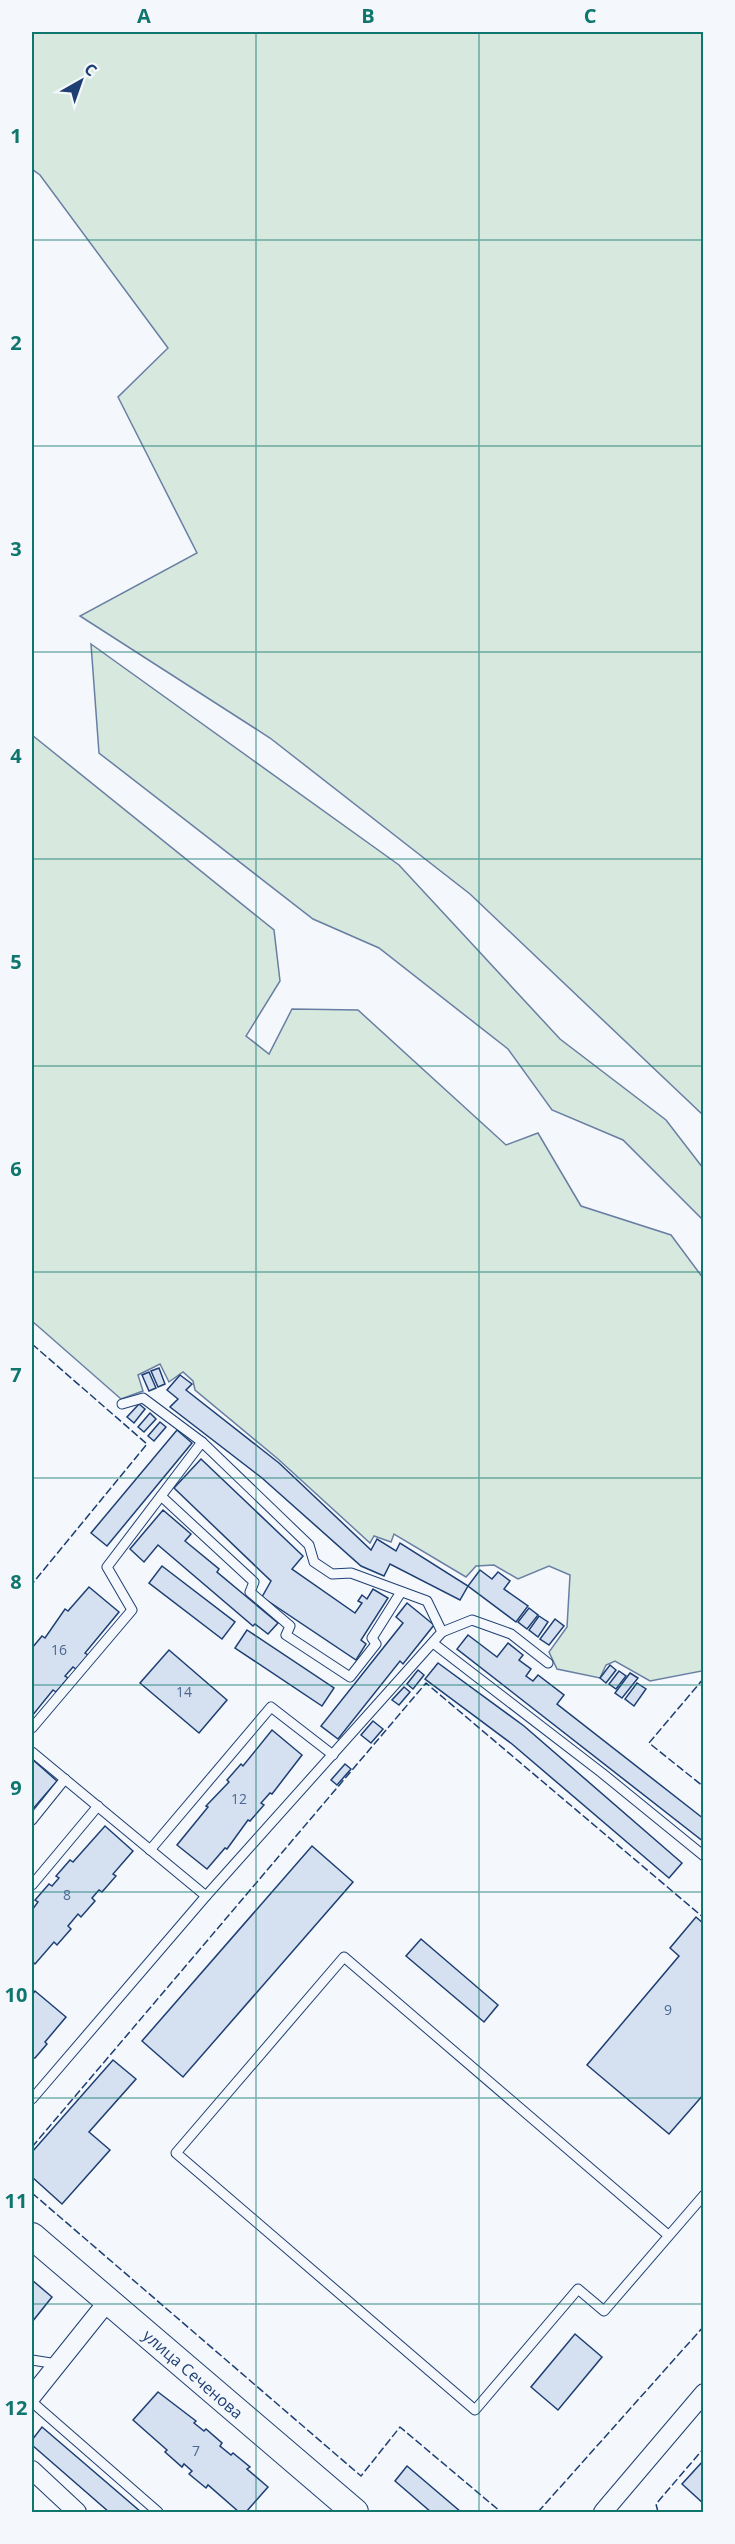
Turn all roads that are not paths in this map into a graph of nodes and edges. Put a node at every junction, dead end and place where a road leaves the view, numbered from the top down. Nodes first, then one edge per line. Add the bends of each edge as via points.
1 (122, 1404) dead end
2 (202, 1442) junction
3 (161, 1496) junction
4 (402, 1592) junction
5 (442, 1632) junction
6 (433, 1643) junction
7 (548, 1663) dead end
8 (32, 1728) edge
9 (32, 1752) edge
10 (333, 1755) junction
11 (65, 1779) junction
12 (98, 1806) junction
13 (32, 1820) edge
14 (150, 1850) junction
15 (704, 1856) edge
16 (32, 1885) edge
17 (206, 1896) junction
18 (32, 2099) edge
19 (704, 2195) edge
20 (668, 2235) junction
21 (32, 2236) edge
22 (108, 2301) junction
23 (32, 2360) edge
24 (57, 2364) junction
25 (704, 2393) edge
26 (32, 2396) edge
27 (32, 2402) edge
28 (32, 2470) edge
29 (78, 2512) edge
30 (158, 2512) edge
31 (355, 2512) edge
32 (603, 2512) edge

1 - 2 lane via 143,1398
2 - 3 lane
2 - 4 lane via 309,1545 314,1562 332,1574 351,1573
3 - 4 lane via 254,1582 250,1592 290,1626 286,1635 350,1677 376,1644 372,1638
3 - 8 lane via 107,1567 132,1611
4 - 5 lane via 427,1600
5 - 6 lane
5 - 7 lane via 472,1620 511,1635
6 - 10 lane
6 - 15 lane
9 - 11 lane
10 - 14 lane via 271,1707
10 - 17 lane
11 - 12 lane
11 - 13 lane
12 - 14 lane
12 - 16 lane
14 - 17 lane
17 - 18 lane
19 - 20 lane
20 - 20 lane via 604,2311 578,2289 475,2410 176,2153 344,1957
21 - 22 main road, улица Сеченова
22 - 24 street
22 - 31 main road, улица Сеченова
23 - 24 lane
24 - 26 street
25 - 32 street
27 - 30 lane
28 - 29 street

